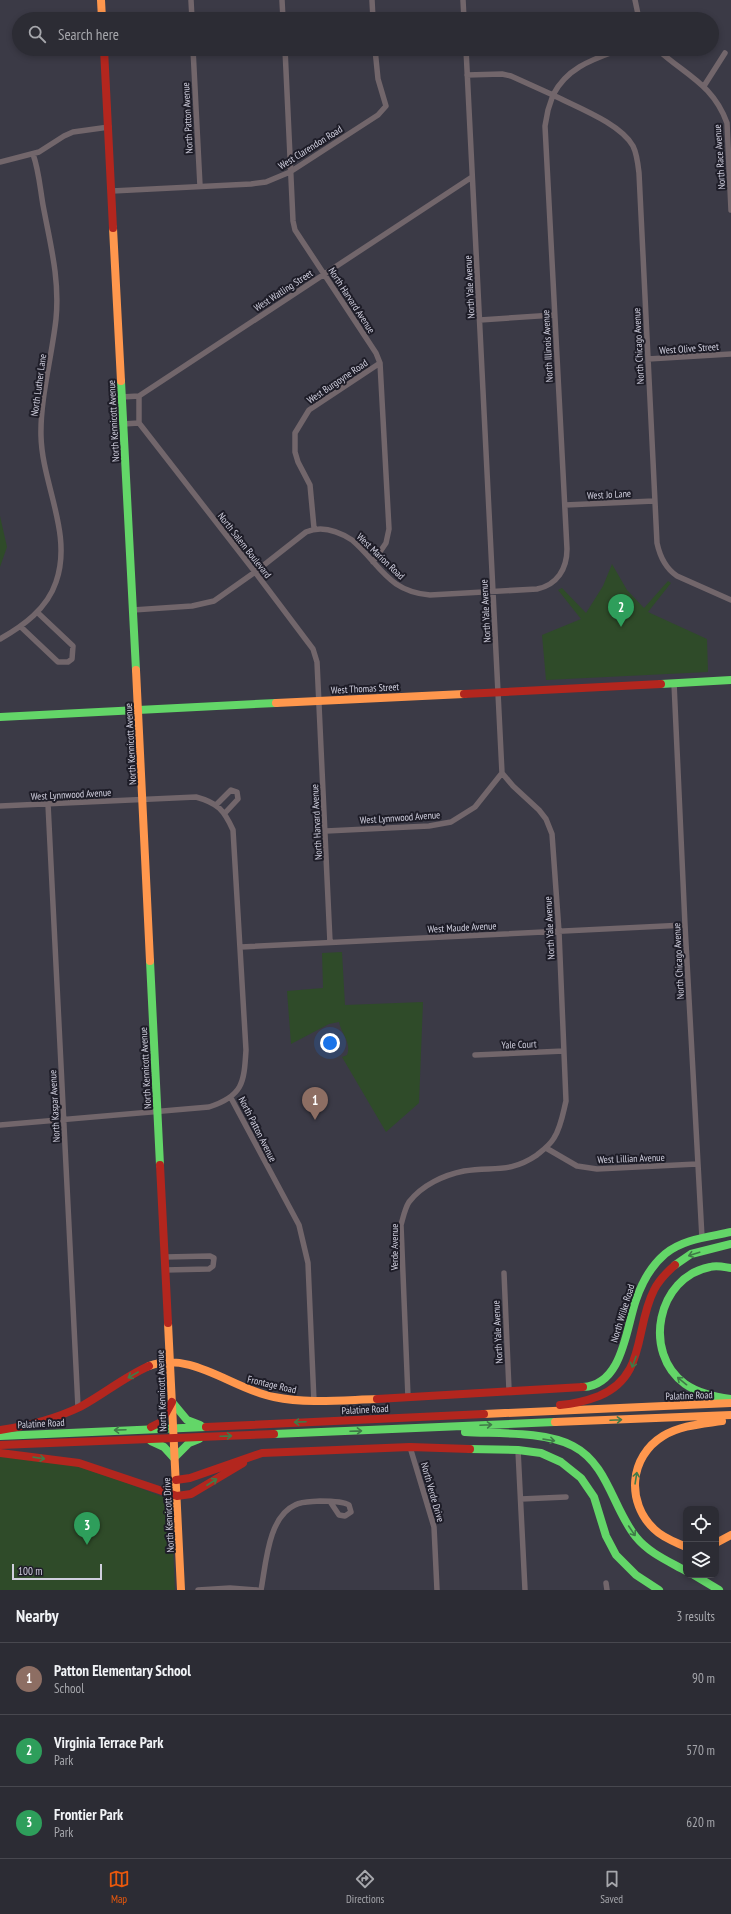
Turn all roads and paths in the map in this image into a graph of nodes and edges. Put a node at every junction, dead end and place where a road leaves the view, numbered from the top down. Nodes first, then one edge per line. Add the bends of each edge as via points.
1 (101, 0) edge
2 (191, 0) edge
3 (282, 0) edge
4 (372, 0) edge
5 (463, 0) edge
6 (635, 0) edge
7 (102, 12) edge
8 (192, 12) edge
9 (283, 12) edge
10 (373, 12) edge
11 (464, 12) edge
12 (638, 12) edge
13 (725, 53) dead end
14 (104, 56) edge
15 (193, 56) edge
16 (284, 56) edge
17 (376, 56) edge
18 (466, 56) edge
19 (601, 56) edge
20 (666, 56) edge
21 (467, 75) junction
22 (704, 86) junction
23 (553, 95) junction
24 (109, 128) junction
25 (33, 154) junction
26 (0, 162) edge
27 (290, 172) junction
28 (472, 177) junction
29 (200, 186) junction
30 (112, 191) junction
31 (731, 210) edge
32 (325, 274) junction
33 (554, 315) junction
34 (480, 320) junction
35 (731, 354) edge
36 (648, 359) junction
37 (380, 363) junction
38 (139, 396) junction
39 (122, 397) junction
40 (139, 423) junction
41 (123, 424) junction
42 (654, 500) junction
43 (565, 505) junction
44 (314, 528) junction
45 (373, 562) junction
46 (255, 572) junction
47 (544, 588) joint
48 (493, 591) junction
49 (731, 600) edge
50 (133, 610) junction
51 (37, 612) junction
52 (21, 627) junction
53 (0, 639) edge
54 (731, 680) edge
55 (674, 683) junction
56 (498, 692) junction
57 (319, 701) junction
58 (138, 710) junction
59 (0, 717) edge
60 (502, 773) junction
61 (142, 800) junction
62 (48, 804) junction
63 (216, 804) junction
64 (0, 806) edge
65 (225, 813) junction
66 (326, 831) junction
67 (685, 925) junction
68 (559, 932) junction
69 (330, 942) junction
70 (241, 947) junction
71 (564, 1051) junction
72 (475, 1055) dead end
73 (231, 1098) junction
74 (157, 1112) junction
75 (64, 1119) junction
76 (0, 1125) edge
77 (546, 1148) junction
78 (697, 1164) junction
79 (731, 1232) edge
80 (702, 1238) junction
81 (731, 1244) edge
82 (165, 1257) junction
83 (731, 1268) edge
84 (165, 1270) junction
85 (504, 1272) dead end
86 (170, 1362) junction
87 (534, 1389) joint
88 (509, 1390) junction
89 (408, 1397) junction
90 (731, 1399) edge
91 (172, 1402) junction
92 (314, 1402) junction
93 (731, 1403) edge
94 (78, 1407) junction
95 (731, 1415) edge
96 (411, 1417) junction
97 (731, 1420) edge
98 (203, 1427) junction
99 (173, 1428) junction
100 (147, 1429) junction
101 (413, 1429) junction
102 (0, 1430) edge
103 (0, 1436) edge
104 (205, 1437) junction
105 (173, 1438) junction
106 (145, 1439) junction
107 (0, 1445) edge
108 (410, 1447) junction
109 (518, 1450) junction
110 (0, 1453) edge
111 (270, 1453) junction
112 (174, 1458) junction
113 (176, 1480) junction
114 (177, 1496) junction
115 (566, 1496) dead end
116 (522, 1498) junction
117 (331, 1503) dead end
118 (731, 1535) edge
119 (718, 1542) edge
120 (683, 1546) edge
121 (683, 1569) edge
122 (699, 1578) edge
123 (606, 1583) dead end
124 (181, 1590) edge
125 (198, 1590) edge
126 (257, 1590) edge
127 (261, 1590) edge
128 (437, 1590) edge
129 (525, 1590) edge
130 (607, 1590) edge
131 (660, 1590) edge
132 (719, 1590) edge

1 - 7 main road
2 - 8 street
3 - 9 street
4 - 10 street
5 - 11 street
6 - 12 street
13 - 22 street
14 - 24 main road, North Kennicott Avenue
15 - 29 street, North Patton Avenue
16 - 27 street, North Harvard Avenue
17 - 27 street, West Clarendon Road via 378,79 386,106 378,114
18 - 21 street, North Yale Avenue
19 - 23 street via 574,69 561,81
20 - 22 street, North Race Avenue
21 - 23 street via 511,76
21 - 28 street, North Yale Avenue
22 - 31 street, North Race Avenue via 716,100 727,123
23 - 33 street, North Illinois Avenue via 545,126
23 - 36 street, North Chicago Avenue via 610,125 624,136 635,150 639,173
24 - 25 street via 73,132
24 - 30 main road, North Kennicott Avenue
25 - 26 street
25 - 51 street, North Luther Lane via 38,168 57,283 56,318 41,437 46,473 57,515 61,553 56,582 46,602
27 - 29 street, West Clarendon Road via 266,182
27 - 32 street, North Harvard Avenue via 295,230
28 - 32 street, West Watling Street
28 - 34 street, North Yale Avenue
29 - 30 street, West Clarendon Road
30 - 39 main road, North Kennicott Avenue
32 - 37 street, North Harvard Avenue
32 - 38 street, West Watling Street
33 - 34 street
33 - 43 street, North Illinois Avenue
34 - 48 street, North Yale Avenue
35 - 36 street, West Olive Street
36 - 42 street, North Chicago Avenue
37 - 44 street, West Burgoyne Road via 309,410 295,433 295,452 310,485
37 - 45 street, North Harvard Avenue via 389,529 386,543
38 - 39 street, West Watling Street
38 - 40 street
39 - 41 main road, North Kennicott Avenue
40 - 41 street
40 - 46 street, North Salem Boulevard
41 - 50 main road, North Kennicott Avenue
42 - 43 street, West Jo Lane
42 - 49 street, North Chicago Avenue via 659,553 670,571
43 - 47 street, North Illinois Avenue via 567,549 564,566 553,583
44 - 45 street, West Marion Road via 344,535
44 - 46 street
45 - 48 street, West Marion Road via 395,585 416,594
46 - 50 street via 214,600 192,606
46 - 57 street, North Salem Boulevard via 313,649 317,662
47 - 48 street, West Marion Road
48 - 56 street, North Yale Avenue
50 - 58 main road, North Kennicott Avenue
51 - 52 street, North Luther Lane
51 - 52 street via 73,646 72,659 68,662 58,662
52 - 53 street, North Luther Lane
54 - 55 main road, West Thomas Street
55 - 56 main road, West Thomas Street
55 - 67 street, North Chicago Avenue
56 - 57 main road, West Thomas Street
56 - 60 street, North Yale Avenue
57 - 58 main road, West Thomas Street
57 - 66 street, North Harvard Avenue
58 - 59 main road, West Thomas Street
58 - 61 main road, North Kennicott Avenue
60 - 66 street, West Lynnwood Avenue via 475,807 450,822 429,826
60 - 68 street, North Yale Avenue via 539,810 552,834
61 - 62 street, West Lynnwood Avenue
61 - 63 street, North Patton Avenue via 196,797
61 - 74 main road, North Kennicott Avenue
62 - 64 street, West Lynnwood Avenue
62 - 75 street, North Kaspar Avenue
63 - 65 street, North Patton Avenue
63 - 65 street via 231,790 237,792 238,799
65 - 70 street, North Patton Avenue via 233,830
66 - 69 street, North Harvard Avenue
67 - 68 street, West Maude Avenue
67 - 78 street, North Chicago Avenue
68 - 69 street, West Maude Avenue
68 - 71 street, North Yale Avenue
69 - 70 street, West Maude Avenue
70 - 73 street, North Patton Avenue via 246,1063 243,1081
71 - 72 street, Yale Court
71 - 77 street, North Yale Avenue via 566,1101 560,1126
73 - 74 street via 209,1107
73 - 92 street, North Patton Avenue via 303,1237 308,1263
74 - 75 street
74 - 82 main road, North Kennicott Avenue
75 - 76 street
75 - 94 street, North Kaspar Avenue
77 - 78 street, West Lillian Avenue via 578,1166 597,1169
77 - 89 street, Verde Avenue via 528,1162 514,1167 447,1175 424,1188 408,1203 401,1225
78 - 80 street, North Chicago Avenue
79 - 80 main road, North Wilke Road
80 - 87 main road, North Wilke Road via 677,1246 648,1272 636,1296 622,1349 613,1371 602,1381 586,1386
81 -> 96 main road via 688,1256 659,1282 651,1296 635,1362 625,1380 603,1396 563,1405
82 - 84 main road, North Kennicott Avenue
82 - 84 street via 210,1256 214,1258 214,1262 209,1268
90 -> 83 main road via 697,1390 674,1374 664,1356 659,1328 662,1308 679,1283 699,1270 715,1266
84 - 86 main road, North Kennicott Avenue
85 - 88 street, North Yale Avenue
86 - 91 main road, North Kennicott Avenue
86 - 92 main road, Frontage Road via 185,1363 253,1392
86 -> 94 main road, Frontage Road via 160,1363 138,1372
87 - 88 main road, Frontage Road
88 - 89 main road, Frontage Road
89 - 92 main road, Frontage Road
91 - 98 main road via 187,1420
91 - 99 main road, North Kennicott Avenue
91 - 100 main road via 161,1422
93 - 96 main road, Palatine Road
94 - 102 main road, Frontage Road via 40,1422
101 -> 95 main road, Palatine Road
96 -> 98 main road, Palatine Road
120 -> 97 main road via 664,1539 644,1520 634,1488 639,1463 656,1441 667,1434 691,1425
98 - 99 main road, Palatine Road
99 - 100 main road, Palatine Road
99 - 105 main road, North Kennicott Avenue
100 -> 103 main road, Palatine Road
104 -> 101 main road, Palatine Road
101 -> 121 main road via 520,1436 557,1441 574,1447 586,1455 598,1469 636,1537 654,1553
104 - 105 main road, Palatine Road
104 - 112 main road via 189,1443
105 - 106 main road, Palatine Road
105 - 112 main road, North Kennicott Drive
106 - 107 main road, Palatine Road
106 - 112 main road via 164,1447
108 - 109 main road
108 - 111 main road
108 - 128 street, North Verde Drive via 434,1527
109 - 116 street
109 - 131 main road via 541,1453 568,1466 586,1484 596,1501 609,1543 622,1564
110 -> 114 main road via 79,1464
111 - 113 main road via 262,1453 190,1478
114 -> 111 main road via 191,1494 249,1460
112 - 113 main road, North Kennicott Drive
113 - 114 main road, North Kennicott Drive
114 - 124 main road, North Kennicott Drive
115 - 116 street
116 - 129 street
117 - 127 street via 319,1501 297,1504 282,1514 272,1534
118 - 119 main road
122 - 132 main road
123 - 130 street
125 - 126 street

